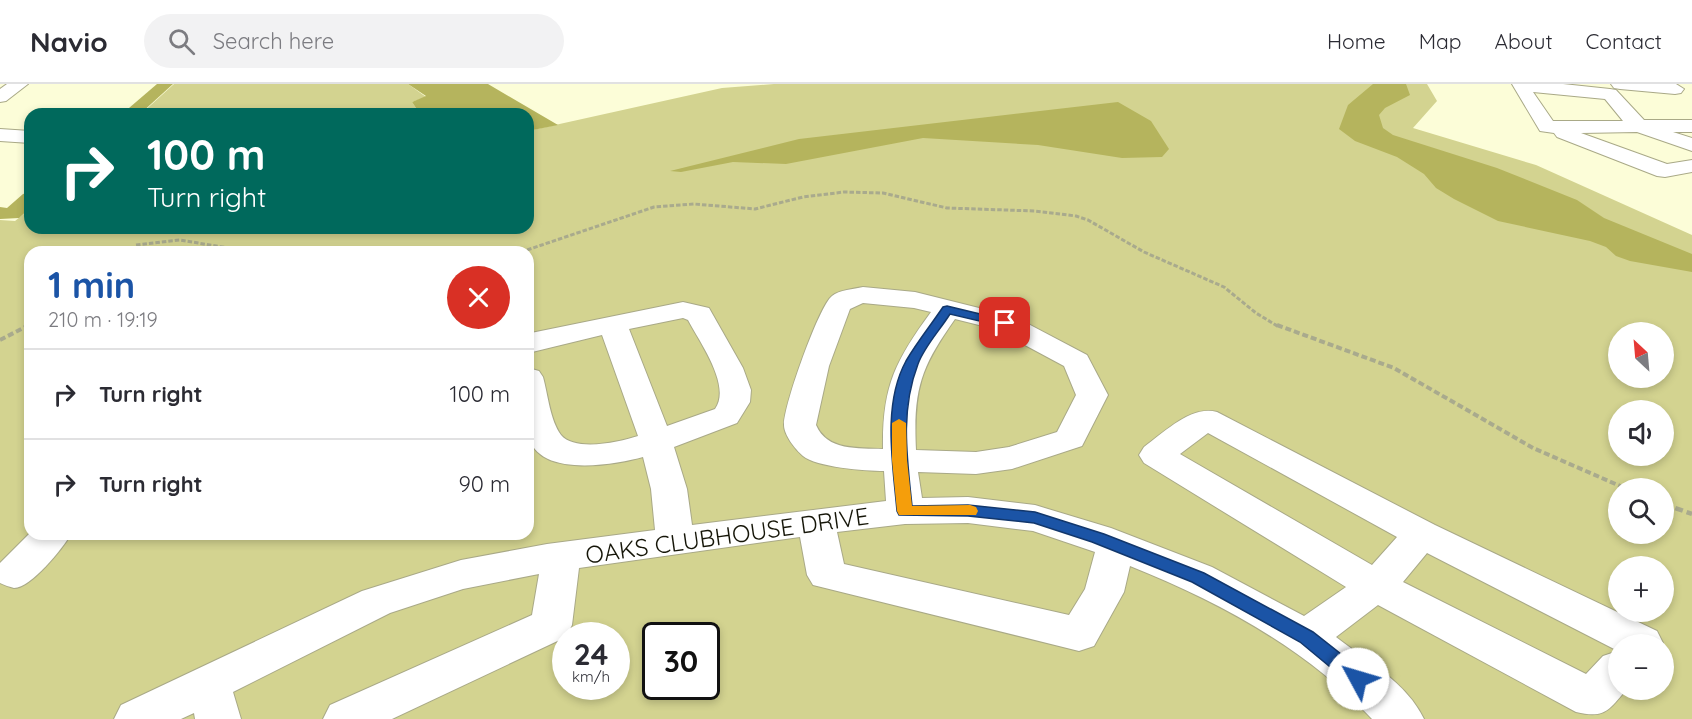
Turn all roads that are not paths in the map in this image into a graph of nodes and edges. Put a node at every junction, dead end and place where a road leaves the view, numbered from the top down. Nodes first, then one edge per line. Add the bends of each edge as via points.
1 (19, 84) edge
2 (1620, 84) edge
3 (1674, 86) edge
4 (0, 98) edge
5 (1692, 125) edge
6 (1638, 126) junction
7 (1547, 127) junction
8 (0, 135) edge
9 (24, 137) edge
10 (1692, 145) edge
11 (1692, 166) edge
12 (947, 310) junction
13 (613, 325) junction
14 (534, 342) edge
15 (534, 399) edge
16 (656, 441) junction
17 (900, 460) junction
18 (905, 511) junction
19 (816, 522) junction
20 (1422, 534) junction
21 (46, 540) edge
22 (675, 541) junction
23 (1116, 545) junction
24 (561, 556) junction
25 (14, 573) dead end
26 (1376, 586) junction
27 (1624, 634) edge
28 (1306, 637) junction
29 (1608, 680) edge
30 (213, 701) edge
31 (137, 719) edge
32 (346, 719) edge
33 (1401, 719) edge

1 - 4 street
2 - 3 street
3 - 5 street via 1682,115
5 - 6 street
6 - 7 street
6 - 7 street via 1610,94 1520,85
6 - 10 street
7 - 11 street via 1665,171
8 - 9 street
12 - 17 street via 912,362 899,404
12 - 17 street via 878,295 843,300 814,366 800,425 805,438 816,450 832,456
12 - 17 street via 1005,323 1077,361 1092,395 1070,439 1012,458 976,462
13 - 14 street
13 - 16 street
13 - 16 street via 693,310 699,314 735,386 735,402 728,415
15 - 16 street via 543,431 549,443 560,451 593,455
16 - 22 street via 669,489
17 - 18 street
18 - 19 street, OAKS CLUBHOUSE DRIVE
18 - 23 street, OAKS CLUBHOUSE DRIVE via 968,510 1035,518
19 - 22 street, OAKS CLUBHOUSE DRIVE
19 - 23 street via 827,575 1079,634 1104,592
20 - 26 street
20 - 26 street via 1206,419 1156,455
20 - 27 street
21 - 25 street
22 - 24 street, OAKS CLUBHOUSE DRIVE
23 - 28 street, OAKS CLUBHOUSE DRIVE via 1198,577
24 - 30 street, OAKS CLUBHOUSE DRIVE via 461,575 376,602
24 - 32 street via 551,625
26 - 28 street
26 - 29 street via 1592,698
28 - 33 street, OAKS CLUBHOUSE DRIVE via 1376,693
30 - 31 street, OAKS CLUBHOUSE DRIVE

